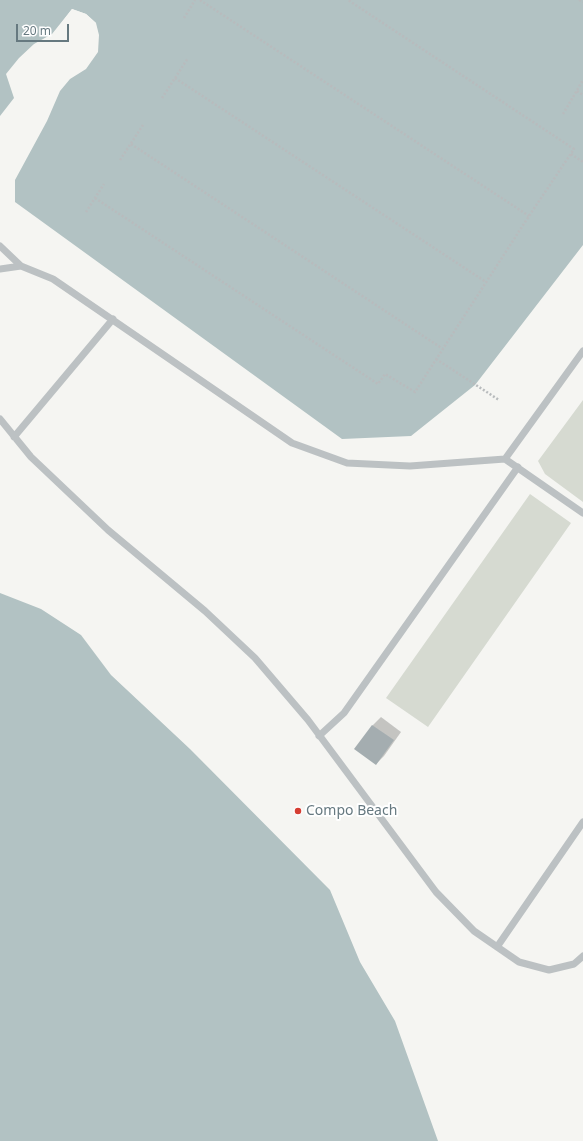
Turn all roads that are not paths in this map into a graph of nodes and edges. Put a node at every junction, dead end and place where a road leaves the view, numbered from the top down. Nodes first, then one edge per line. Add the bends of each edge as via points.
1 (0, 246) edge
2 (21, 266) junction
3 (0, 269) edge
4 (113, 319) junction
5 (583, 351) edge
6 (0, 419) edge
7 (14, 436) junction
8 (505, 459) junction
9 (518, 468) junction
10 (583, 514) edge
11 (320, 736) junction
12 (583, 822) edge
13 (497, 947) junction
14 (583, 956) edge

1 - 2 lane
2 - 3 lane
2 - 4 lane via 53,278
4 - 7 lane
4 - 8 lane via 292,443 347,462 410,466
5 - 8 lane
6 - 7 lane
7 - 11 lane via 31,457 108,530 205,611 255,658
8 - 9 lane
9 - 10 lane
9 - 11 lane via 344,713
11 - 13 lane via 436,892 474,931
12 - 13 lane
13 - 14 lane via 519,962 549,970 574,964

